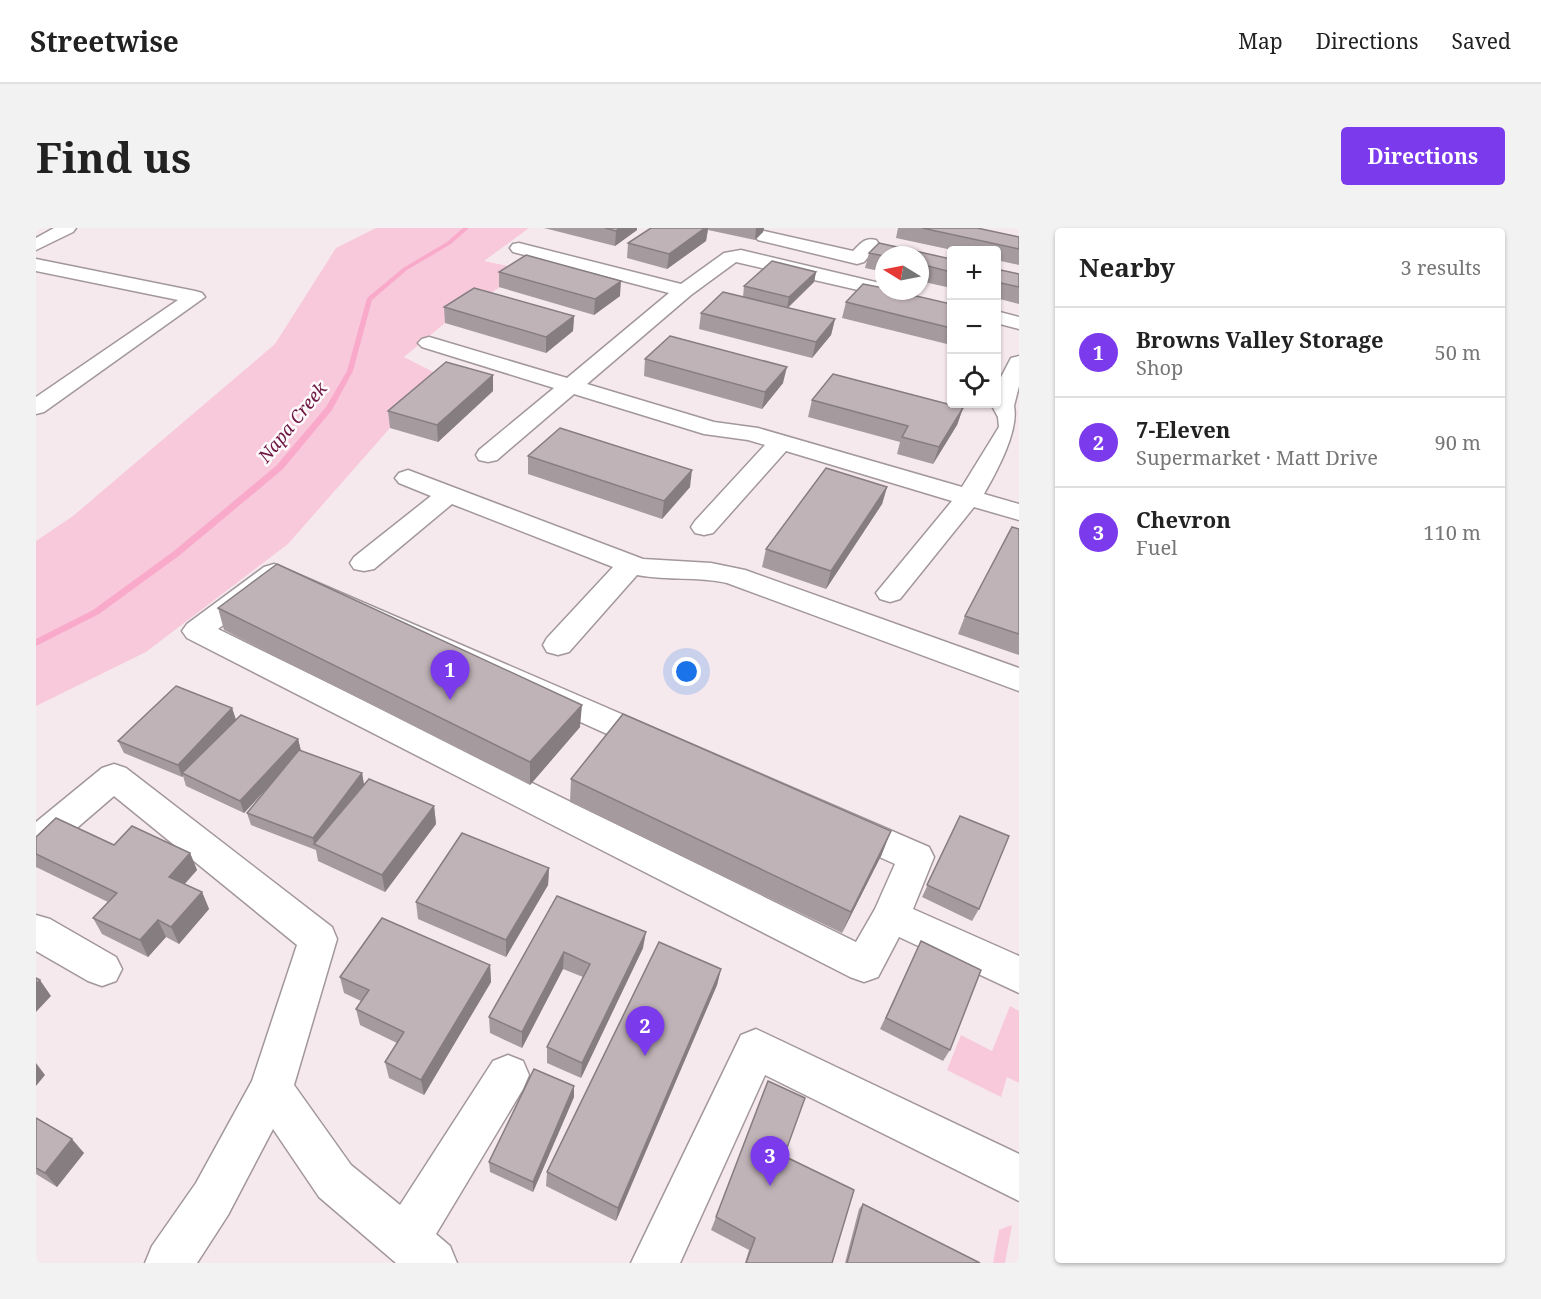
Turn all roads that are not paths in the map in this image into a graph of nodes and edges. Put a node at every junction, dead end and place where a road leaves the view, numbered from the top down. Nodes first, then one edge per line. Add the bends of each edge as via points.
1 (67, 228) edge
2 (765, 236) dead end
3 (869, 236) edge
4 (36, 245) edge
5 (886, 246) edge
6 (519, 248) dead end
7 (36, 265) edge
8 (875, 287) edge
9 (684, 291) junction
10 (1001, 318) edge
11 (1019, 323) edge
12 (429, 343) dead end
13 (1019, 363) edge
14 (569, 386) junction
15 (36, 407) edge
16 (781, 442) junction
17 (488, 456) dead end
18 (408, 478) dead end
19 (449, 494) junction
20 (969, 497) junction
21 (1019, 512) edge
22 (704, 527) dead end
23 (364, 563) dead end
24 (631, 564) junction
25 (890, 593) dead end
26 (558, 645) dead end
27 (1019, 680) edge
28 (36, 843) edge
29 (891, 916) junction
30 (36, 931) edge
31 (102, 969) dead end
32 (1019, 975) edge
33 (508, 1076) dead end
34 (271, 1089) junction
35 (1019, 1178) edge
36 (419, 1251) edge
37 (169, 1263) edge
38 (655, 1263) edge

1 - 4 street
2 - 3 street via 856,258
3 - 5 street
6 - 9 street
7 - 15 street via 195,297
8 - 9 street via 741,256 731,257
9 - 14 street
10 - 11 street
12 - 14 street
13 - 20 street via 1003,406 1011,427
14 - 16 street via 712,429 750,433
14 - 17 street
16 - 20 street
16 - 22 street
18 - 19 street
19 - 23 street
19 - 24 street
20 - 21 street
20 - 25 street
24 - 26 street
24 - 27 street via 660,571 735,576
28 - 34 street via 114,777 318,939
29 - 29 street via 864,964 197,631 274,573 916,857
29 - 32 street
30 - 31 street
33 - 36 street
34 - 36 street via 335,1181
34 - 37 street via 212,1199
35 - 38 street via 756,1049

